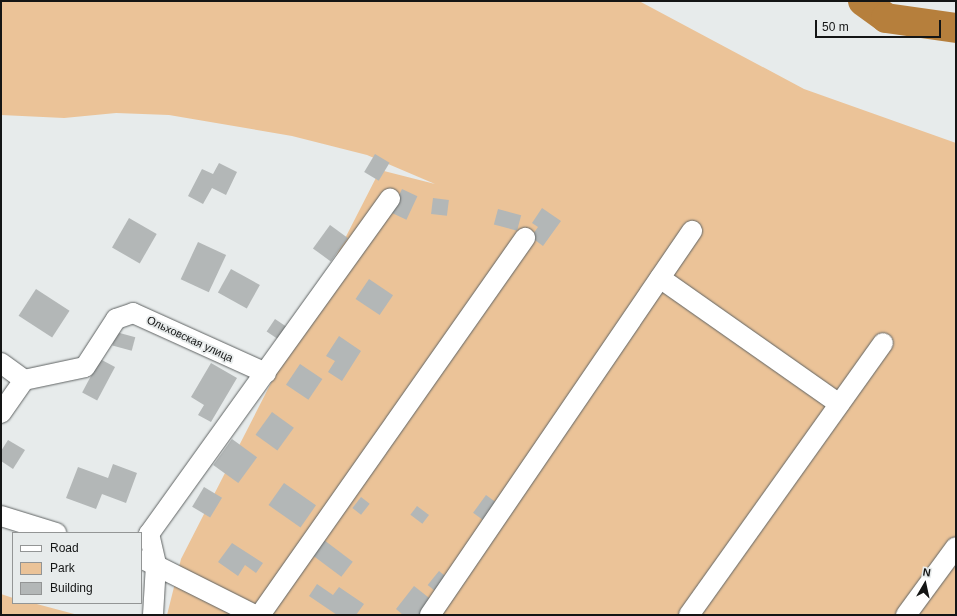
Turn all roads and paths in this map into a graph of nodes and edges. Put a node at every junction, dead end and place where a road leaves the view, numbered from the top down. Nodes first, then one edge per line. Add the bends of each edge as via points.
1 (390, 198) dead end
2 (692, 231) dead end
3 (525, 238) dead end
4 (660, 278) junction
5 (882, 343) dead end
6 (1, 363) edge
7 (266, 373) junction
8 (24, 380) junction
9 (839, 404) junction
10 (1, 413) edge
11 (1, 516) edge
12 (53, 532) edge
13 (956, 547) edge
14 (148, 562) edge
15 (153, 615) edge
16 (255, 615) edge
17 (260, 615) edge
18 (430, 615) edge
19 (689, 615) edge
20 (906, 615) edge

1 - 7 street
2 - 4 street
3 - 17 street
4 - 9 street
4 - 18 street
5 - 9 street
6 - 8 street
7 - 8 street, Ольховская улица via 133,313 116,319 85,367
7 - 14 street via 149,534
8 - 10 street
9 - 19 street
11 - 12 street
13 - 20 street
14 - 15 street
14 - 16 street

